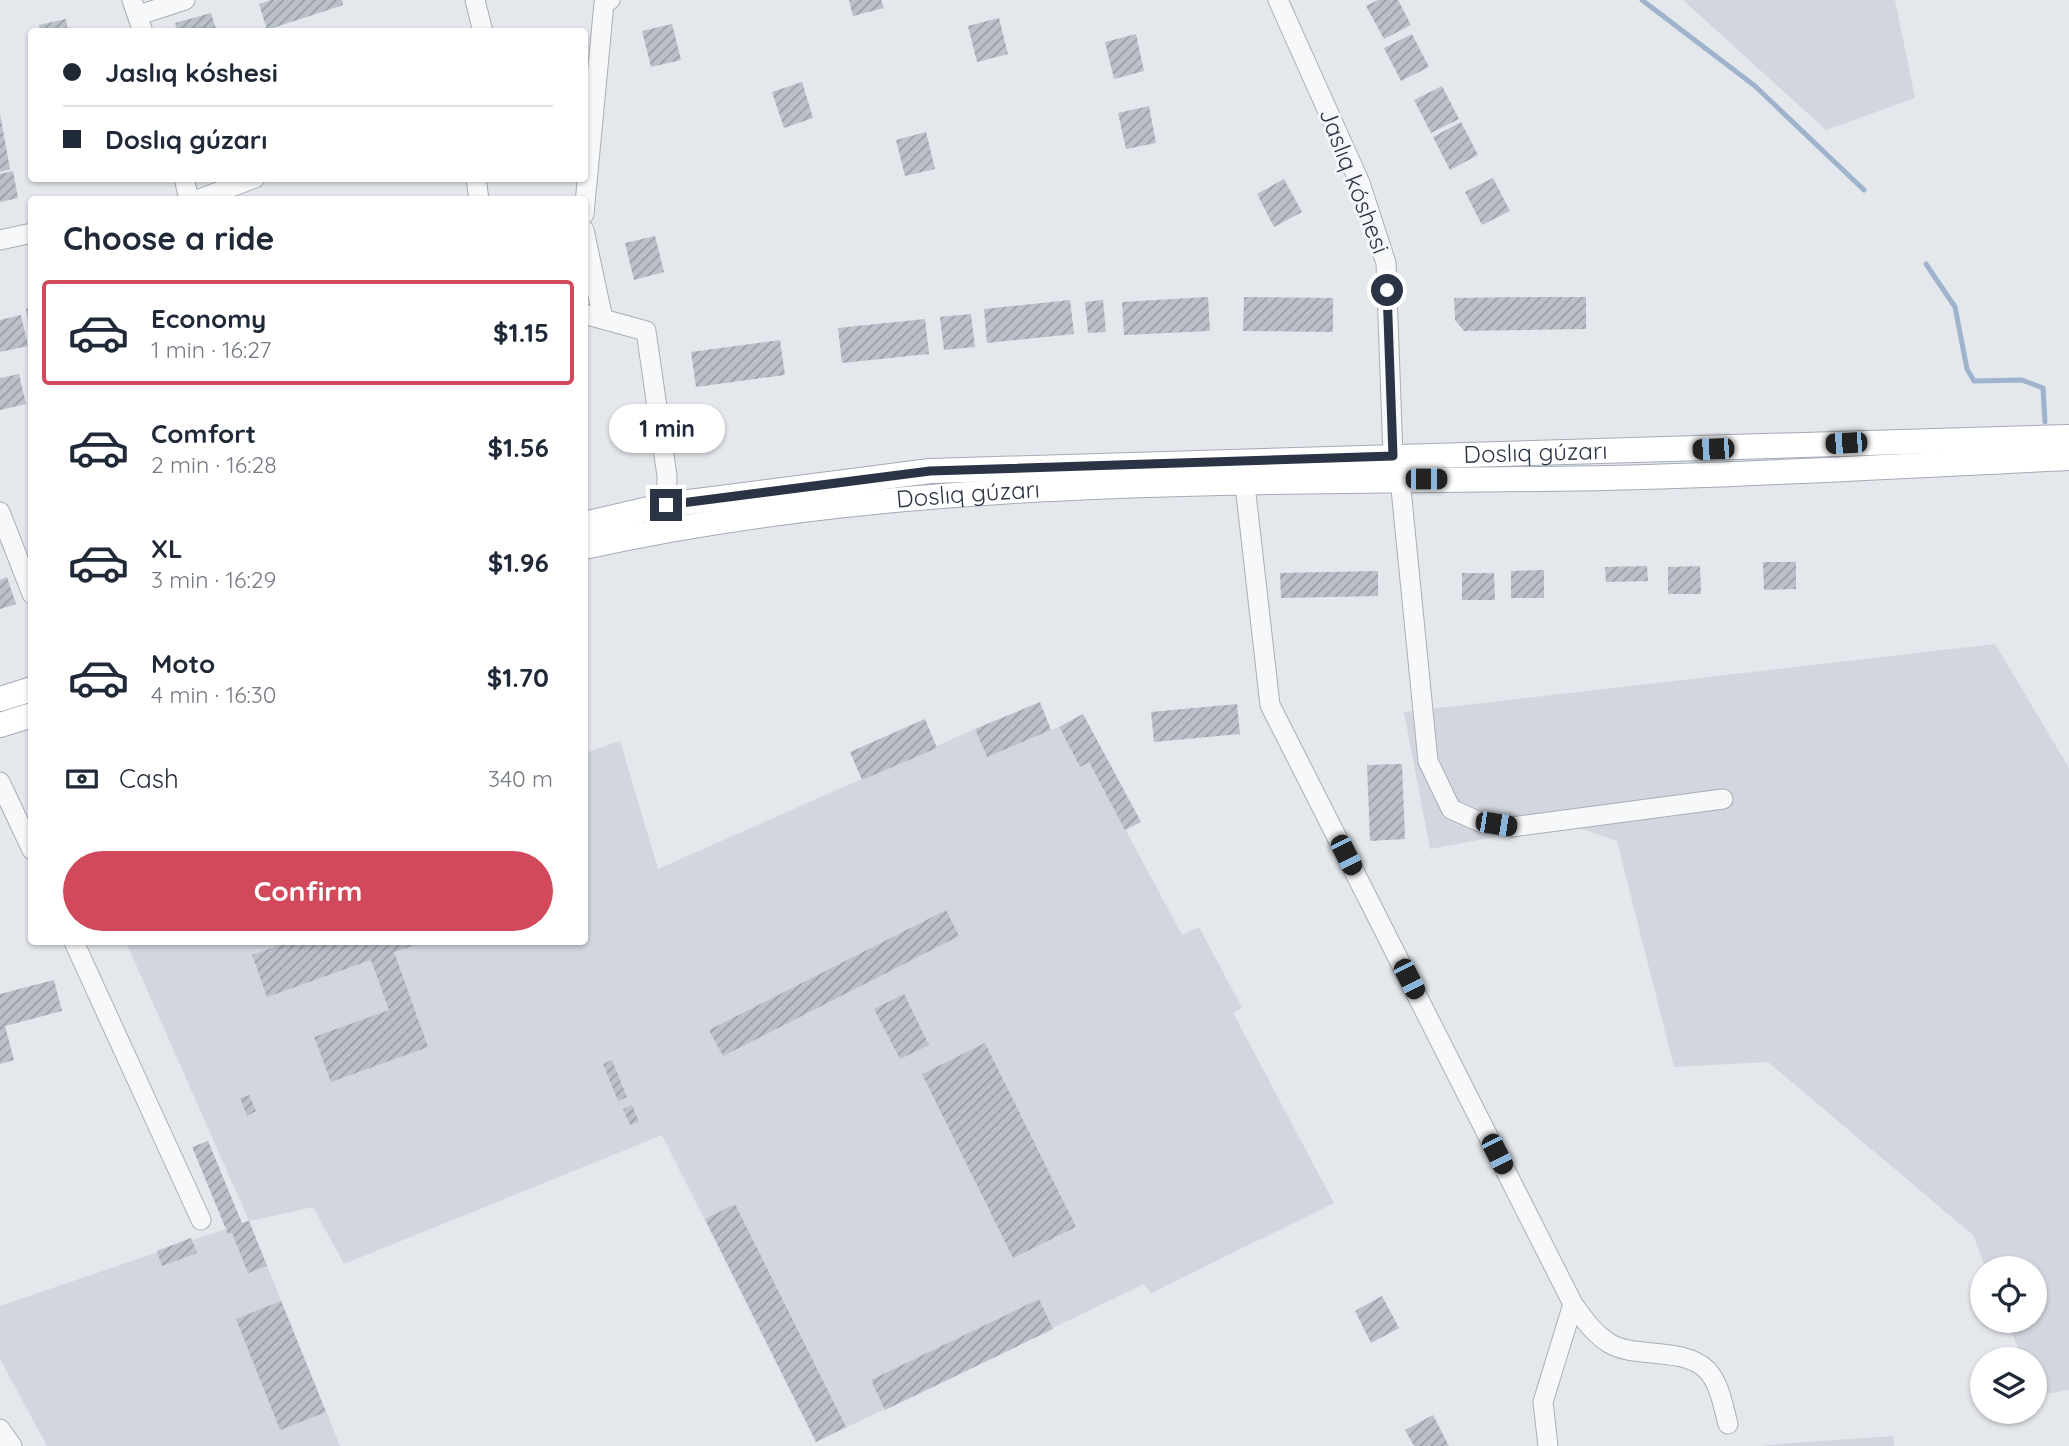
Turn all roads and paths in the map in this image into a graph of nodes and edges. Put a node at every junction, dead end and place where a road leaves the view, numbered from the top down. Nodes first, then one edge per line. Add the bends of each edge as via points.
1 (185, 0) edge
2 (475, 0) edge
3 (610, 0) edge
4 (1278, 0) edge
5 (138, 16) edge
6 (482, 28) edge
7 (588, 172) edge
8 (244, 182) edge
9 (208, 196) edge
10 (28, 234) edge
11 (0, 240) edge
12 (588, 265) edge
13 (594, 317) edge
14 (2069, 438) edge
15 (1607, 453) junction
16 (2069, 458) edge
17 (1396, 467) junction
18 (1607, 478) junction
19 (1245, 485) junction
20 (666, 505) junction
21 (0, 512) edge
22 (588, 523) edge
23 (588, 546) edge
24 (28, 584) edge
25 (28, 690) edge
26 (0, 699) edge
27 (28, 716) edge
28 (0, 725) edge
29 (0, 782) edge
30 (1723, 799) dead end
31 (28, 842) edge
32 (75, 945) edge
33 (201, 1220) dead end
34 (1573, 1304) junction
35 (1728, 1424) dead end
36 (0, 1429) edge
37 (12, 1446) edge
38 (1548, 1446) edge

1 - 5 street
2 - 6 street
3 - 7 street via 604,3
4 - 17 street, Jaslıq kóshesi via 1360,183 1386,263
8 - 9 street
10 - 11 street
12 - 13 street
13 - 20 street via 646,331 667,476
14 - 15 main road, Doslıq gúzarı via 1926,439
15 - 17 main road, Doslıq gúzarı
15 - 18 main road
16 - 18 main road, Doslıq gúzarı
17 - 18 main road, Doslıq gúzarı
17 - 19 main road, Doslıq gúzarı
17 - 20 main road, Doslıq gúzarı via 930,471
17 - 30 street, Jaslıq kóshesi via 1428,761 1451,809 1480,822 1512,827
19 - 23 main road, Doslıq gúzarı via 936,495 672,528
19 - 34 street via 1270,705
20 - 22 main road, Doslıq gúzarı
21 - 24 street
25 - 26 main road
27 - 28 main road
29 - 31 street
32 - 33 street
34 - 35 street via 1591,1330 1612,1345 1663,1353 1706,1369 1718,1386
34 - 38 street via 1543,1402
36 - 37 street

